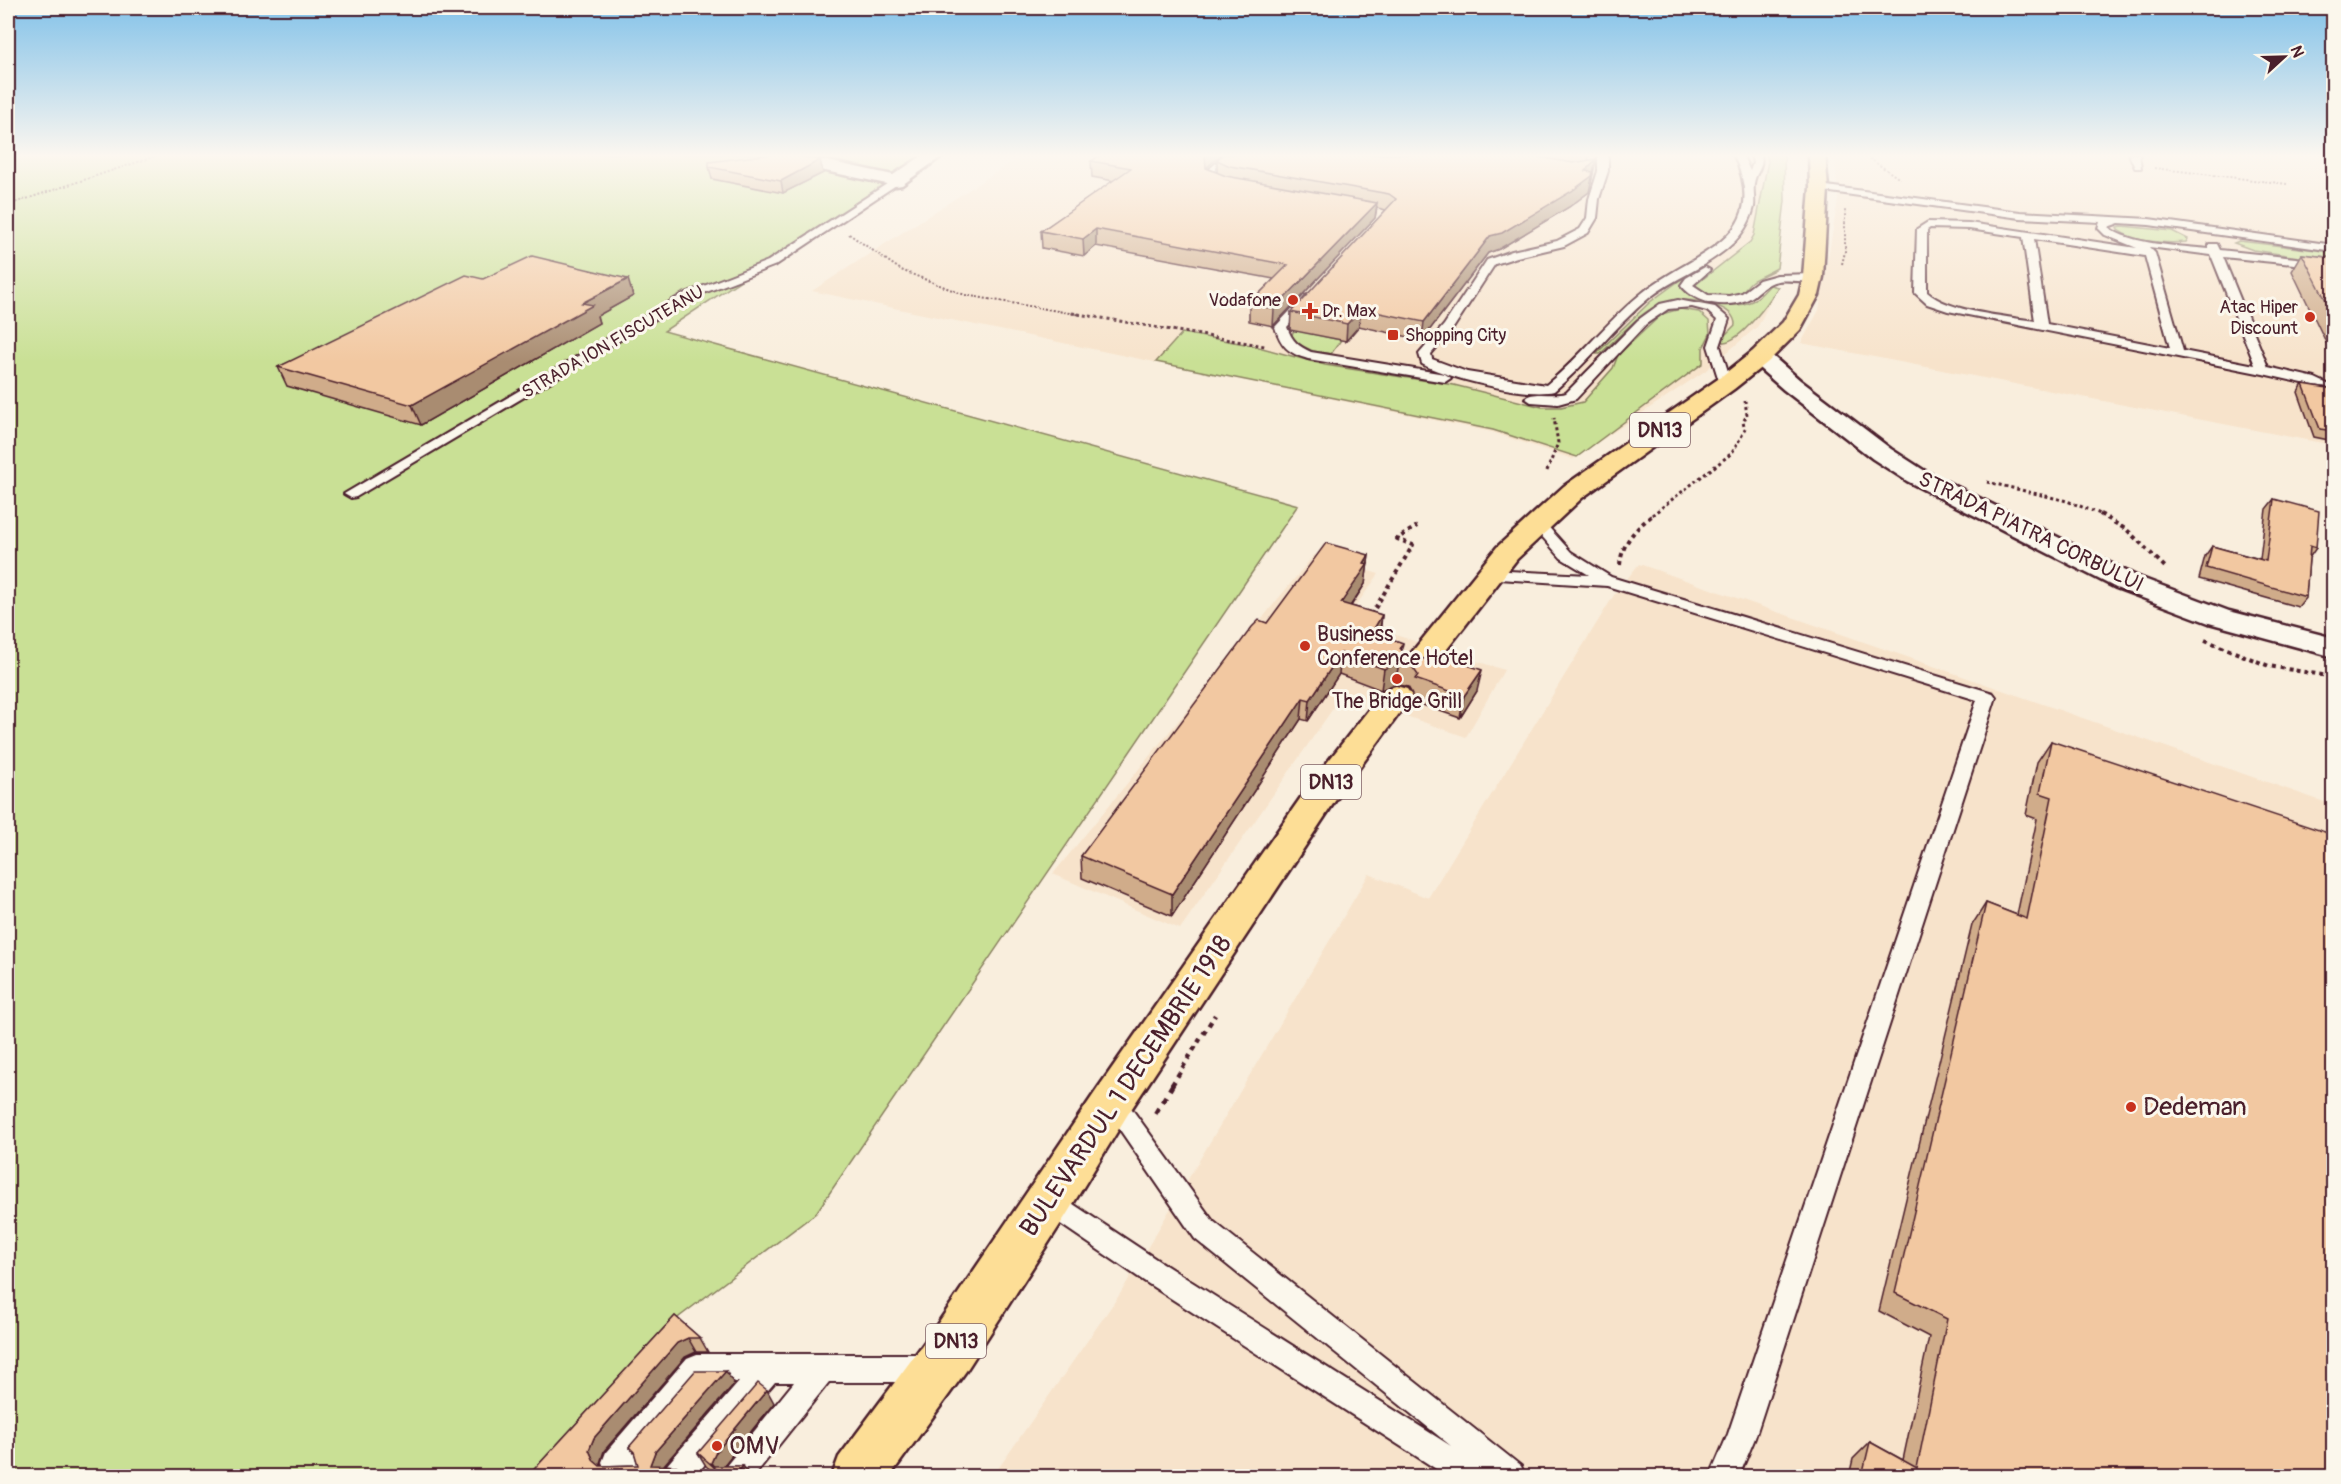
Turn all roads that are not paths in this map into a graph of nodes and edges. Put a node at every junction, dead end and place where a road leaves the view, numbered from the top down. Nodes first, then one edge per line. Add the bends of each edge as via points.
1 (831, 223) edge
2 (1591, 223) edge
3 (1817, 223) edge
4 (2055, 223) edge
5 (2104, 223) edge
6 (2147, 223) edge
7 (1742, 225) joint
8 (2207, 230) junction
9 (2028, 233) junction
10 (2136, 242) junction
11 (2334, 248) edge
12 (2150, 253) junction
13 (2216, 254) junction
14 (2334, 265) edge
15 (1813, 277) junction
16 (1318, 288) edge
17 (2041, 326) junction
18 (2177, 352) junction
19 (1768, 364) junction
20 (2263, 370) junction
21 (2334, 392) edge
22 (1736, 397) junction
23 (351, 494) dead end
24 (1538, 524) junction
25 (1489, 575) junction
26 (1608, 581) junction
27 (2334, 648) edge
28 (1113, 1101) junction
29 (1049, 1202) junction
30 (769, 1368) junction
31 (823, 1368) junction
32 (937, 1368) junction
33 (632, 1476) edge
34 (676, 1476) edge
35 (736, 1476) edge
36 (858, 1476) edge
37 (1472, 1476) edge
38 (1511, 1476) edge
39 (1724, 1476) edge

1 - 23 lane, STRADA ION FISCUTEANU via 771,263 687,296
2 - 7 lane via 1569,240 1491,262 1425,354 1426,361 1480,377 1550,388 1647,295 1702,261
3 - 15 main road, BULEVARDUL 1 DECEMBRIE 1918 / DN13
4 - 10 lane
5 - 10 lane via 2103,228 2109,233
6 - 8 lane
7 - 15 lane via 1746,237 1690,280 1689,289 1712,299 1735,300 1765,281
8 - 11 lane
8 - 13 lane
9 - 12 lane
9 - 17 lane
9 - 17 lane via 1928,225 1922,229 1922,293 1931,302 1948,308
10 - 12 lane
10 - 13 lane
12 - 18 lane
13 - 14 lane
13 - 20 lane
15 - 19 main road, BULEVARDUL 1 DECEMBRIE 1918 / DN13 via 1809,295
16 - 22 lane via 1281,327 1286,342 1296,350 1547,400 1575,394 1597,366 1642,322 1665,306 1678,303 1711,309 1723,319 1714,346
17 - 18 lane
18 - 20 lane
19 - 22 main road, BULEVARDUL 1 DECEMBRIE 1918 / DN13
19 - 27 street, STRADA PIATRA CORBULUI via 1916,476 2126,582 2218,617
20 - 21 lane via 2311,381
22 - 24 main road, BULEVARDUL 1 DECEMBRIE 1918 / DN13 via 1573,492
24 - 25 main road, BULEVARDUL 1 DECEMBRIE 1918 / DN13
24 - 26 lane via 1566,555
25 - 26 lane
25 - 28 main road, BULEVARDUL 1 DECEMBRIE 1918 / DN13 via 1323,792
26 - 39 lane via 1987,697 1741,1438
28 - 29 main road, BULEVARDUL 1 DECEMBRIE 1918 / DN13
28 - 38 lane via 1204,1230
29 - 32 main road, BULEVARDUL 1 DECEMBRIE 1918 / DN13
29 - 37 lane
30 - 31 lane
30 - 33 lane via 698,1368 616,1462
30 - 34 lane
31 - 32 lane
31 - 35 lane
32 - 36 main road, BULEVARDUL 1 DECEMBRIE 1918 / DN13

